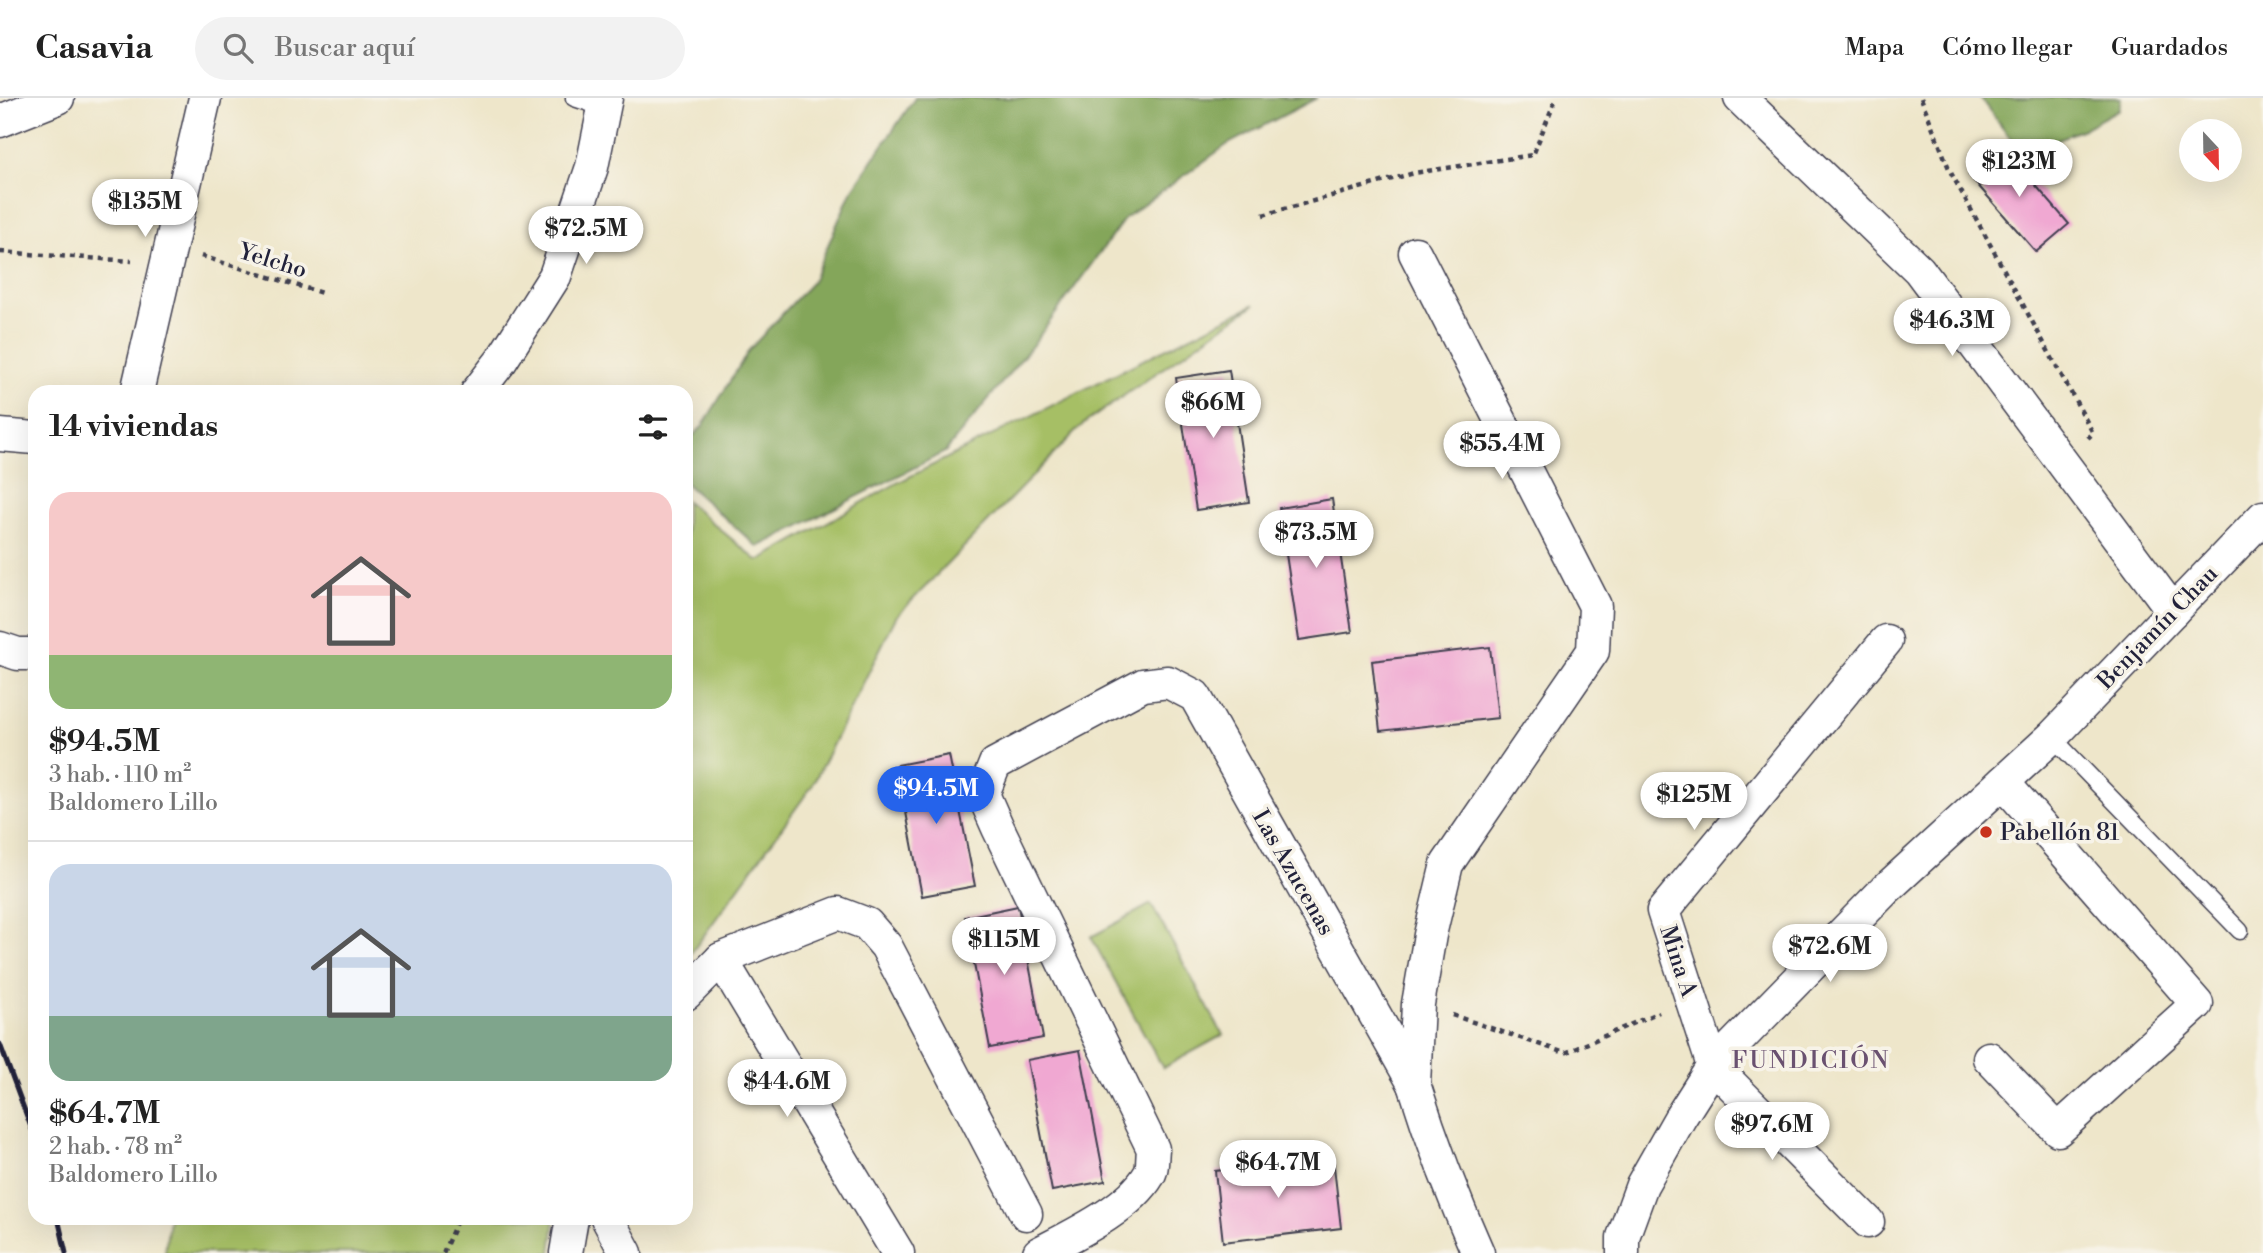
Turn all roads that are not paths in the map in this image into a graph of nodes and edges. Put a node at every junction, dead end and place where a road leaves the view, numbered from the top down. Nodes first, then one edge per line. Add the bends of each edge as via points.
1 (58, 98) edge
2 (205, 98) edge
3 (574, 98) edge
4 (1740, 98) edge
5 (605, 103) edge
6 (0, 121) edge
7 (1415, 253) dead end
8 (139, 385) edge
9 (483, 385) edge
10 (0, 435) edge
11 (28, 437) edge
12 (2263, 517) edge
13 (2173, 611) junction
14 (1886, 641) dead end
15 (0, 648) edge
16 (28, 654) edge
17 (2052, 737) junction
18 (2003, 782) junction
19 (2240, 930) dead end
20 (721, 959) junction
21 (693, 987) edge
22 (1989, 1058) dead end
23 (1713, 1066) junction
24 (1414, 1084) junction
25 (1026, 1214) dead end
26 (1868, 1222) dead end
27 (571, 1225) edge
28 (611, 1225) edge
29 (1079, 1244) edge
30 (566, 1253) edge
31 (626, 1253) edge
32 (898, 1253) edge
33 (1039, 1253) edge
34 (1478, 1253) edge
35 (1623, 1253) edge

1 - 6 street
2 - 8 street
3 - 5 lane
4 - 13 street via 1919,270
5 - 9 street via 592,167 555,276
7 - 24 street via 1595,606 1593,651 1447,864 1418,1004
10 - 11 street
12 - 13 street, Benjamín Chau
13 - 17 street, Benjamín Chau
14 - 23 street, Mina A via 1663,911
15 - 16 street
17 - 18 street, Benjamín Chau
17 - 19 lane
18 - 22 street via 2197,1004 2058,1130
18 - 23 street, Benjamín Chau via 1885,890
20 - 21 street
20 - 25 street via 838,913 867,924 886,946
20 - 32 street
23 - 26 street
23 - 35 street, Benjamín Chau via 1642,1185 1623,1237
24 - 29 street, Las Azucenas via 1195,696 1168,682 1143,685 995,764 983,794 1153,1149 1151,1173
24 - 34 street, Las Azucenas via 1450,1189
27 - 30 street
28 - 31 street
29 - 33 street

